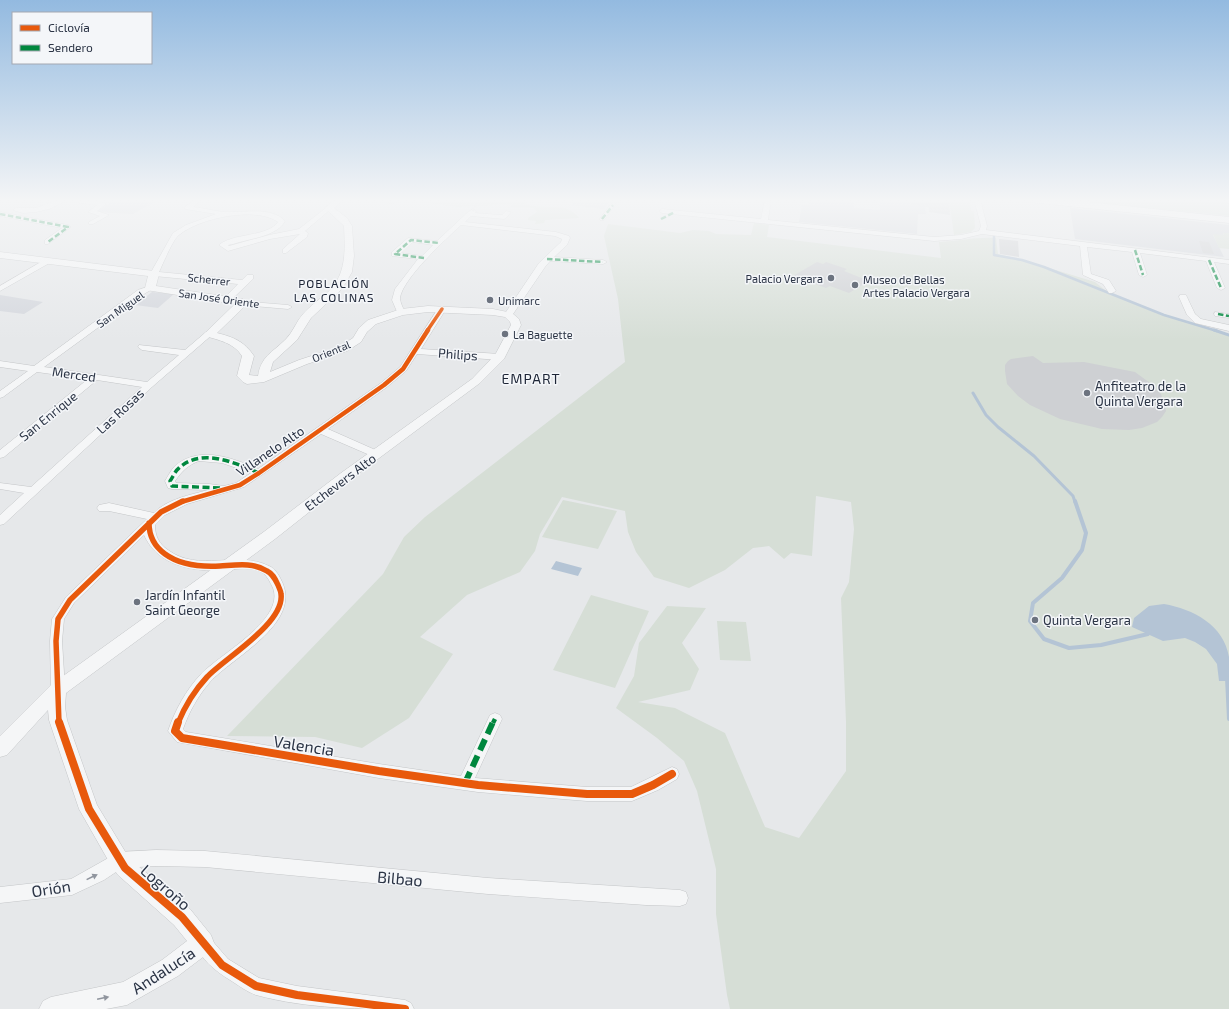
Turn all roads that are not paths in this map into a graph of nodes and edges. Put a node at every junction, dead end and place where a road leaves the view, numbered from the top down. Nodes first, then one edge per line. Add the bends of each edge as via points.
1 (169, 246) edge
2 (224, 246) edge
3 (237, 246) edge
4 (291, 246) edge
5 (348, 246) edge
6 (404, 246) edge
7 (436, 246) edge
8 (561, 246) edge
9 (1083, 246) edge
10 (1101, 246) edge
11 (286, 250) dead end
12 (1135, 250) junction
13 (0, 255) edge
14 (424, 258) junction
15 (547, 259) junction
16 (1209, 260) junction
17 (50, 261) junction
18 (603, 262) dead end
19 (1229, 262) edge
20 (154, 274) junction
21 (1143, 275) dead end
22 (250, 277) dead end
23 (240, 282) dead end
24 (150, 288) junction
25 (1221, 288) dead end
26 (0, 289) edge
27 (1112, 291) dead end
28 (1183, 297) dead end
29 (227, 299) junction
30 (242, 303) junction
31 (288, 307) dead end
32 (442, 309) junction
33 (401, 312) junction
34 (1218, 314) dead end
35 (508, 315) junction
36 (1229, 316) edge
37 (1229, 328) edge
38 (209, 334) junction
39 (142, 347) dead end
40 (416, 350) junction
41 (186, 353) junction
42 (500, 357) junction
43 (0, 364) edge
44 (36, 369) junction
45 (96, 378) junction
46 (265, 378) junction
47 (149, 385) junction
48 (0, 396) edge
49 (321, 430) junction
50 (376, 454) junction
51 (0, 455) edge
52 (259, 473) junction
53 (0, 486) edge
54 (223, 489) junction
55 (33, 491) junction
56 (103, 508) dead end
57 (0, 520) edge
58 (153, 520) junction
59 (229, 565) junction
60 (58, 689) junction
61 (494, 719) dead end
62 (0, 749) edge
63 (672, 774) dead end
64 (465, 783) junction
65 (119, 860) junction
66 (0, 895) edge
67 (680, 898) dead end
68 (203, 943) junction
69 (51, 1009) edge
70 (405, 1009) edge

1 - 20 street, San Miguel
2 - 3 street
4 - 11 street
5 - 46 street via 347,271 343,280 328,298 301,322 292,339 266,364 263,372
6 - 14 street via 395,254
7 - 14 street
8 - 15 street
9 - 27 street via 1087,274 1106,282
10 - 12 street
12 - 16 street
12 - 21 street
13 - 17 street
14 - 33 street via 398,290 396,298
15 - 18 street
15 - 35 street
16 - 19 street
16 - 25 street
17 - 20 street
17 - 26 street
20 - 23 street, Scherrer
20 - 24 street, San Miguel
22 - 29 street
24 - 29 street, San José Oriente
24 - 44 street, San Miguel
28 - 37 street via 1191,315 1198,321
29 - 30 street, San José Oriente
30 - 31 street, San José Oriente
30 - 38 street, Las Rosas
32 - 33 street, Oriental
32 - 35 street, Oriental
32 - 40 street, Villanelo Alto
33 - 46 street, Oriental via 372,322 362,330 357,340 343,349
34 - 36 street
35 - 42 street, Etchevers Alto via 516,324
38 - 41 street, Las Rosas
38 - 46 street via 234,341 245,351 248,356 243,372 244,378 252,381
39 - 41 street
40 - 42 street, Philips
40 - 49 street, Villanelo Alto via 403,369
41 - 47 street, Las Rosas
42 - 50 street, Etchevers Alto via 476,381
43 - 44 street, Merced
44 - 45 street, Merced
44 - 48 street, San Miguel
45 - 47 street, Merced
45 - 51 street, San Enrique
47 - 55 street, Las Rosas
49 - 50 street
49 - 52 street, Villanelo Alto
50 - 59 street, Etchevers Alto
52 - 54 street, Villanelo Alto via 240,485
52 - 54 street via 231,462 196,458 178,468 170,481 172,486
53 - 55 street
54 - 58 street, Villanelo Alto via 183,501 161,512
55 - 57 street, Las Rosas
56 - 58 street via 109,507
58 - 59 street via 150,535 156,546 165,554 180,562 197,565
58 - 60 street, Villanelo Alto via 70,600 58,619
59 - 60 street, Etchevers Alto
59 - 64 street, Valencia via 253,565 271,573 279,585 282,598 276,613 265,628 211,672 193,694 180,716 175,731 182,738
60 - 62 street, Etchevers Alto
60 - 65 street, Logroño via 56,707 65,743 89,809
61 - 64 street
63 - 64 street, Valencia via 632,794 587,794
66 -> 65 street, Orión via 72,887
65 - 67 street, Bilbao via 204,859 488,886
65 - 68 street, Logroño via 182,917
69 -> 68 street, Andalucía via 127,993 170,968
68 - 70 street, Logroño via 222,965 256,986 297,995

